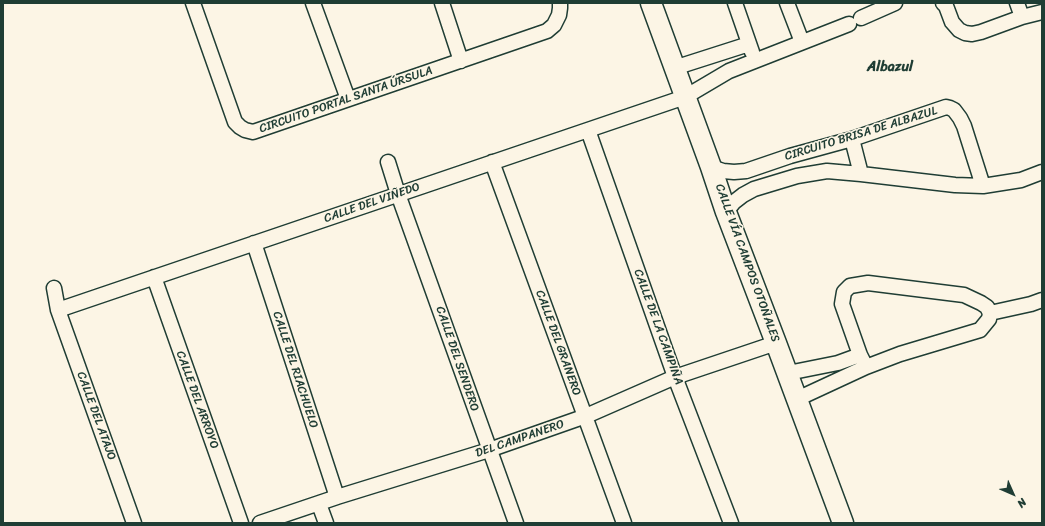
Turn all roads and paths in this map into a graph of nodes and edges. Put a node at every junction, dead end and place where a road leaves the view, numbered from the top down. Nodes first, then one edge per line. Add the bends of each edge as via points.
1 (193, 3) edge
2 (313, 3) edge
3 (442, 3) edge
4 (560, 3) edge
5 (651, 3) edge
6 (735, 3) edge
7 (787, 3) edge
8 (895, 3) edge
9 (943, 3) edge
10 (1017, 3) edge
11 (1042, 12) edge
12 (1022, 17) junction
13 (802, 42) junction
14 (749, 44) junction
15 (755, 60) junction
16 (461, 61) junction
17 (674, 68) junction
18 (685, 97) junction
19 (348, 100) junction
20 (588, 130) junction
21 (852, 139) junction
22 (790, 156) junction
23 (388, 162) dead end
24 (492, 162) junction
25 (711, 167) junction
26 (1042, 172) edge
27 (861, 174) junction
28 (797, 176) junction
29 (982, 186) junction
30 (398, 194) junction
31 (726, 212) junction
32 (254, 244) junction
33 (154, 277) junction
34 (54, 288) dead end
35 (1042, 300) edge
36 (58, 310) junction
37 (990, 313) junction
38 (776, 343) junction
39 (863, 361) junction
40 (788, 373) junction
41 (676, 377) junction
42 (797, 399) junction
43 (586, 416) junction
44 (489, 450) junction
45 (336, 497) junction
46 (319, 504) junction
47 (134, 523) edge
48 (241, 523) edge
49 (260, 523) edge
50 (326, 523) edge
51 (516, 523) edge
52 (624, 523) edge
53 (731, 523) edge
54 (843, 523) edge

1 - 19 street, CIRCUITO PORTAL SANTA ÚRSULA via 235,122 240,127 253,132
2 - 19 street
3 - 16 street
4 - 16 street, CIRCUITO PORTAL SANTA ÚRSULA via 559,15 554,25 546,31
5 - 17 street, CALLE VÍA CAMPOS OTOÑALES
6 - 14 street
7 - 13 street
8 - 13 street, CALLE DEL VIÑEDO
9 - 12 street via 952,22 965,33 981,32
10 - 12 street
11 - 12 street
13 - 15 street, CALLE DEL VIÑEDO
14 - 15 street
14 - 17 street
15 - 18 street, CALLE DEL VIÑEDO via 729,70
16 - 19 street, CIRCUITO PORTAL SANTA ÚRSULA
17 - 18 street, CALLE VÍA CAMPOS OTOÑALES
18 - 20 street, CALLE DEL VIÑEDO
18 - 25 street, CALLE VÍA CAMPOS OTOÑALES
20 - 24 street, CALLE DEL VIÑEDO
20 - 41 street, CALLE DE LA CAMPIÑA
21 - 22 street, CIRCUITO BRISA DE ALBAZUL
21 - 27 street
21 - 29 street, CIRCUITO BRISA DE ALBAZUL via 946,107 950,108 964,126
22 - 25 street, CIRCUITO BRISA DE ALBAZUL via 746,171 723,171
22 - 28 street
23 - 30 street, CALLE DEL SENDERO
24 - 30 street, CALLE DEL VIÑEDO
24 - 43 street, CALLE DEL GRANERO
25 - 31 street, CALLE VÍA CAMPOS OTOÑALES
26 - 29 street, CIRCUITO BRISA DE ALBAZUL via 1021,180
27 - 28 street, CIRCUITO BRISA DE ALBAZUL via 827,171
27 - 29 street, CIRCUITO BRISA DE ALBAZUL
28 - 31 street, CIRCUITO BRISA DE ALBAZUL via 754,189 738,198
30 - 32 street, CALLE DEL VIÑEDO
30 - 44 street, CALLE DEL SENDERO
31 - 38 street, CALLE VÍA CAMPOS OTOÑALES
32 - 33 street, CALLE DEL VIÑEDO
32 - 45 street, CALLE DEL RIACHUELO
33 - 36 street, CALLE DEL VIÑEDO
33 - 48 street, CALLE DEL ARROYO
34 - 36 street, CALLE DEL ATAJO
35 - 37 street
36 - 47 street, CALLE DEL ATAJO
37 - 39 street via 989,319 980,330 900,354
37 - 39 street via 981,303 964,295 874,284 850,286 844,292 842,304
38 - 40 street, CALLE VÍA CAMPOS OTOÑALES
38 - 41 street, DEL CAMPANERO
39 - 40 street
39 - 42 street
40 - 42 street, CALLE VÍA CAMPOS OTOÑALES
41 - 43 street, DEL CAMPANERO
41 - 53 street, CALLE DE LA CAMPIÑA
42 - 54 street, CALLE VÍA CAMPOS OTOÑALES
43 - 44 street, DEL CAMPANERO
43 - 52 street, CALLE DEL GRANERO
44 - 45 street, DEL CAMPANERO
44 - 51 street, CALLE DEL SENDERO
45 - 46 street, DEL CAMPANERO
46 - 49 street, DEL CAMPANERO
46 - 50 street

